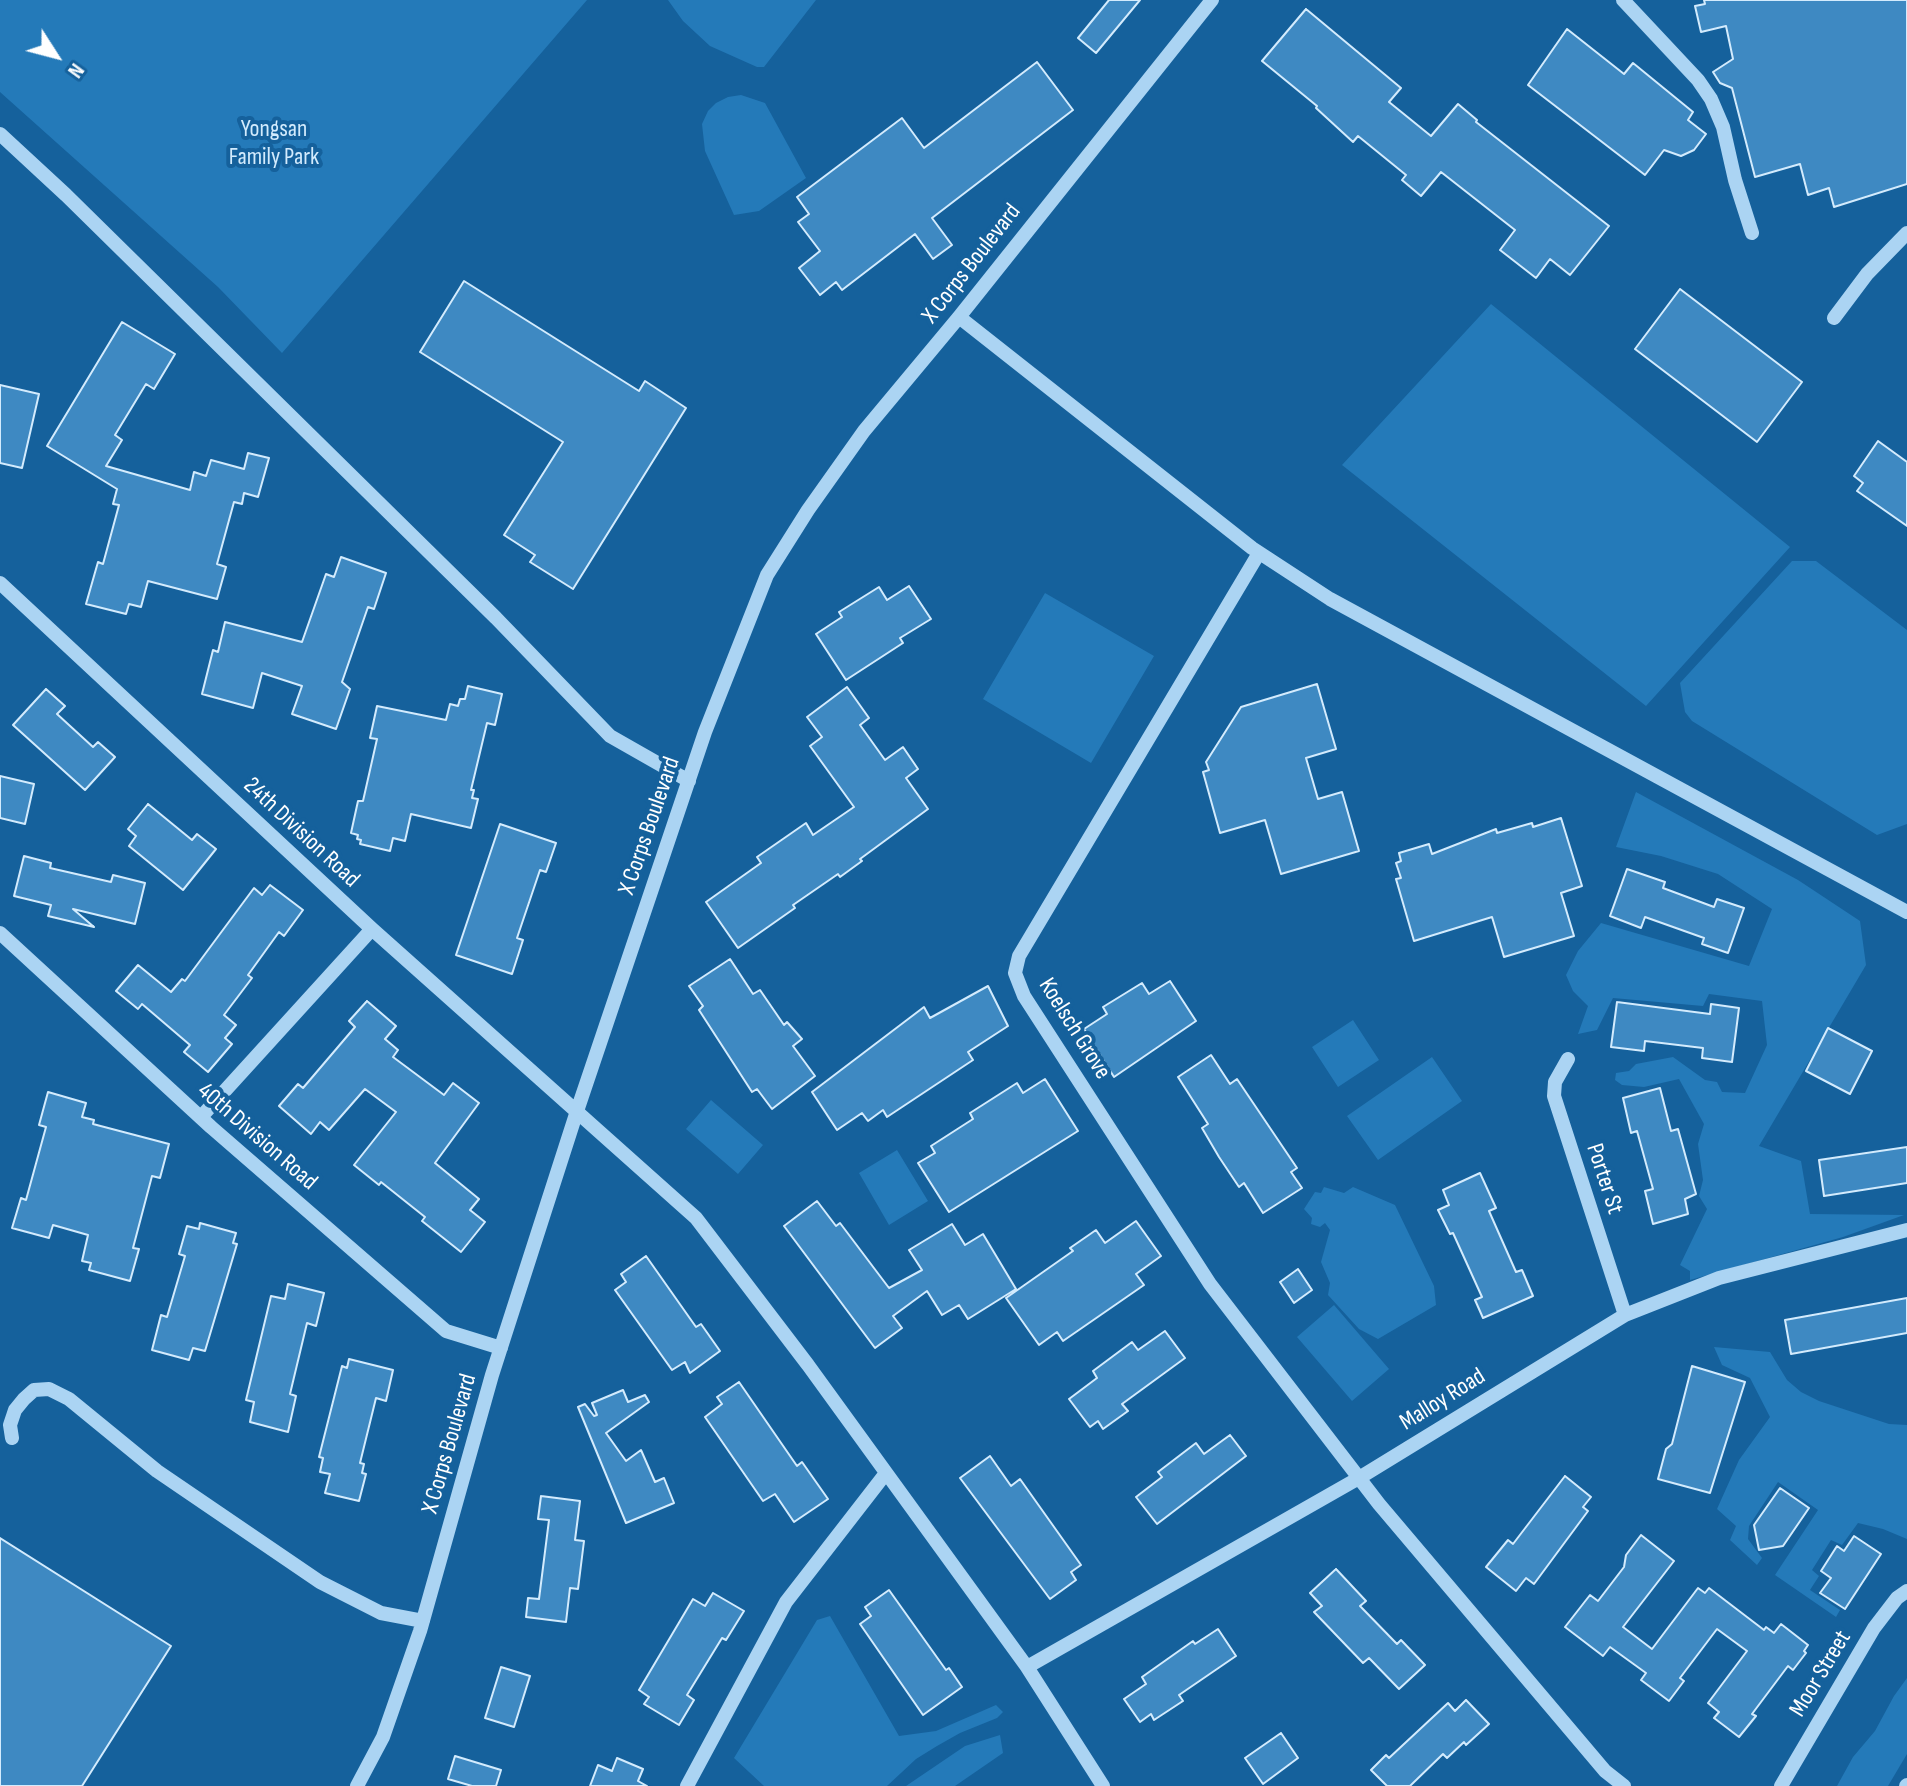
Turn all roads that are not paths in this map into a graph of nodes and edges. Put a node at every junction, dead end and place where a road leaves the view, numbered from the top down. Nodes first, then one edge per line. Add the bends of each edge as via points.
1 (1212, 0) edge
2 (1623, 0) edge
3 (0, 134) edge
4 (1752, 233) dead end
5 (1907, 233) edge
6 (959, 317) junction
7 (1834, 318) dead end
8 (1259, 553) junction
9 (0, 583) edge
10 (689, 781) junction
11 (1907, 912) edge
12 (372, 929) junction
13 (0, 933) edge
14 (1568, 1059) dead end
15 (577, 1111) junction
16 (201, 1117) junction
17 (1907, 1230) edge
18 (1625, 1315) junction
19 (501, 1348) junction
20 (12, 1438) dead end
21 (886, 1473) junction
22 (1359, 1478) junction
23 (1907, 1591) edge
24 (423, 1621) junction
25 (1027, 1667) junction
26 (357, 1786) edge
27 (687, 1786) edge
28 (1103, 1786) edge
29 (1624, 1786) edge
30 (1781, 1786) edge

1 - 6 street, X Corps Boulevard
2 - 4 street via 1711,99
3 - 10 street via 610,736
5 - 7 street
6 - 8 street
6 - 10 street, X Corps Boulevard via 864,431 767,575
8 - 11 street via 1330,599
8 - 22 street, Koelsch Grove via 1019,956 1015,973 1024,996 1210,1284
9 - 12 street, 24th Division Road
10 - 15 street, X Corps Boulevard
12 - 15 street, 24th Division Road
12 - 16 street
13 - 16 street, 40th Division Road
14 - 18 street, Porter St via 1555,1082 1554,1096
15 - 19 street, X Corps Boulevard
15 - 21 street, 24th Division Road via 696,1218
16 - 19 street, 40th Division Road via 446,1331
17 - 18 street, Malloy Road via 1719,1278
18 - 22 street, Malloy Road
19 - 24 street, X Corps Boulevard
20 - 24 street via 15,1410 34,1390 49,1389 69,1399 157,1471 320,1582 381,1613
21 - 25 street, 24th Division Road
21 - 27 street via 786,1602
22 - 25 street, Malloy Road
22 - 29 street, Koelsch Grove via 1605,1771
23 - 30 street, Moor Street via 1874,1628
24 - 26 street, X Corps Boulevard via 383,1737
25 - 28 street, 24th Division Road

